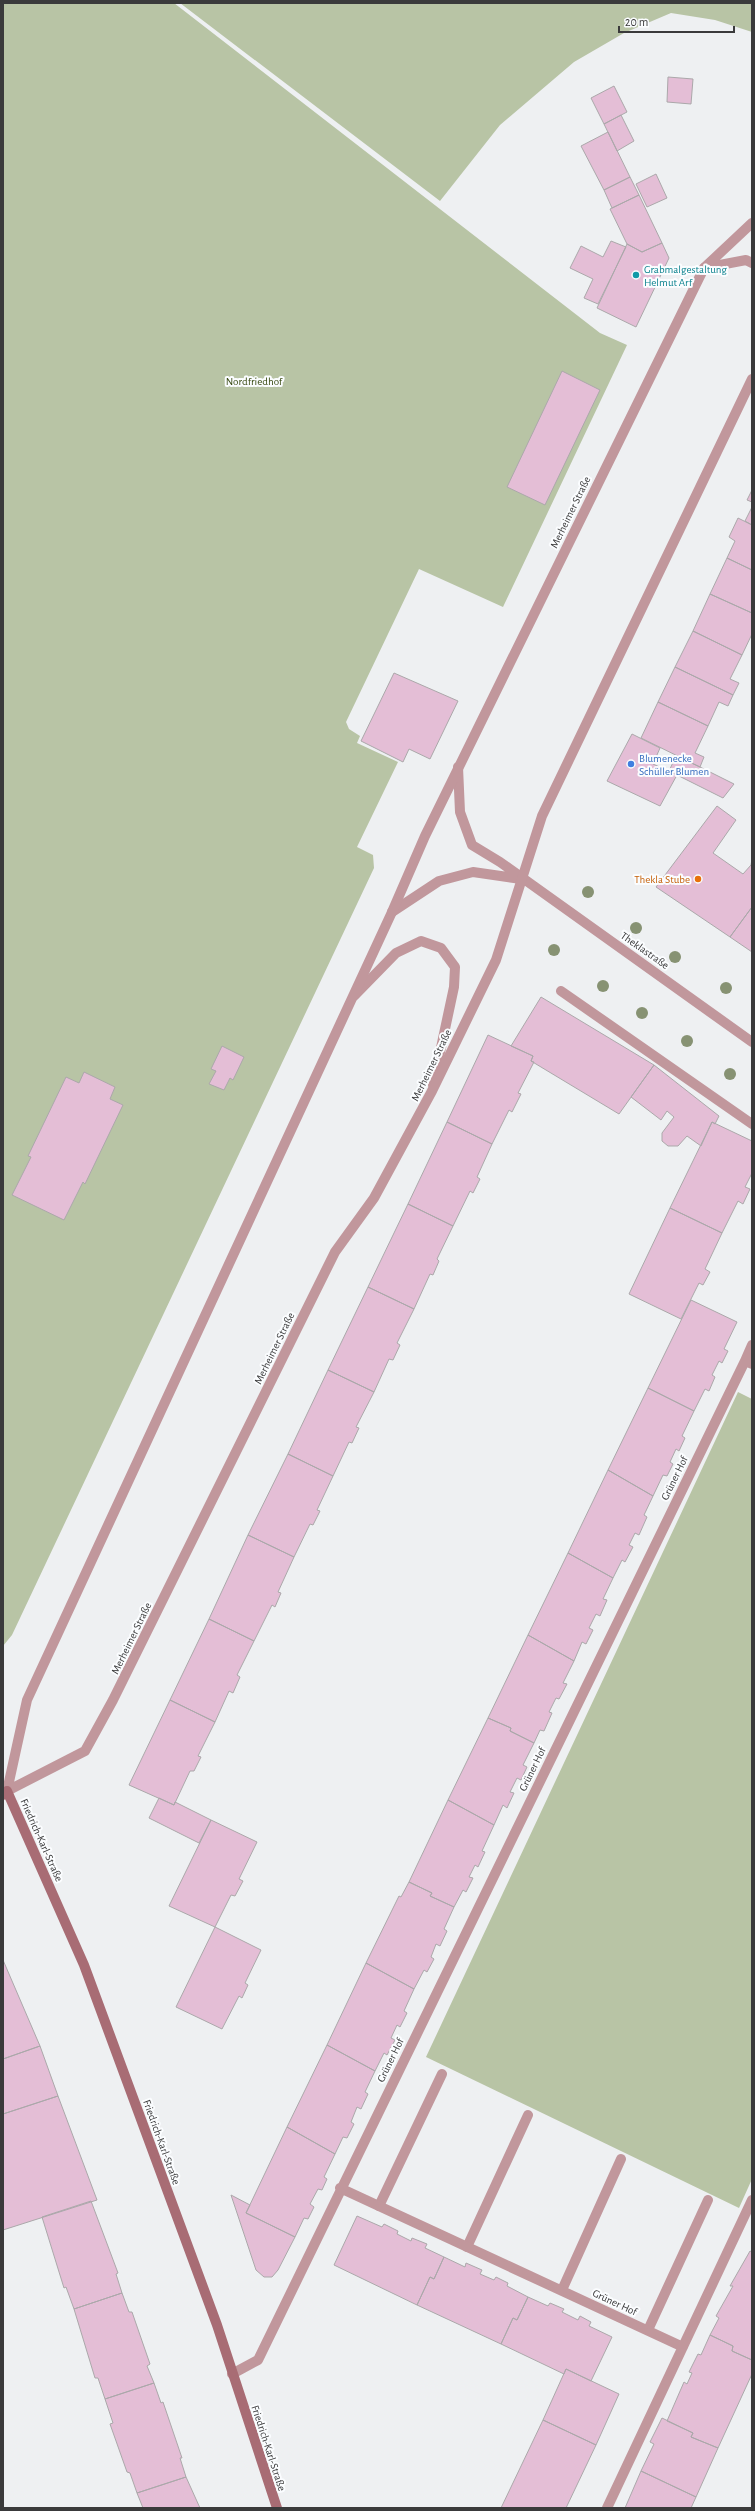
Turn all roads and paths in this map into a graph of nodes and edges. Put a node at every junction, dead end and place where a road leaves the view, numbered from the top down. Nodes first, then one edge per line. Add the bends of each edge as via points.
1 (752, 223) edge
2 (752, 263) edge
3 (704, 268) junction
4 (752, 379) edge
5 (458, 767) junction
6 (523, 879) junction
7 (392, 912) junction
8 (561, 991) dead end
9 (354, 996) junction
10 (752, 1042) edge
11 (432, 1091) junction
12 (752, 1124) edge
13 (752, 1345) edge
14 (748, 1362) edge
15 (4, 1790) edge
16 (442, 2074) dead end
17 (528, 2115) dead end
18 (621, 2159) dead end
19 (340, 2188) junction
20 (708, 2200) dead end
21 (752, 2200) edge
22 (379, 2206) junction
23 (467, 2247) junction
24 (562, 2290) junction
25 (648, 2330) junction
26 (683, 2346) junction
27 (232, 2374) junction
28 (276, 2508) edge
29 (607, 2508) edge

1 - 3 street, Merheimer Straße
2 - 3 street via 746,260
3 - 5 street, Merheimer Straße
4 - 6 street, Merheimer Straße via 542,816
5 - 6 street, Merheimer Straße via 460,812 472,845
5 - 7 street, Merheimer Straße
6 - 7 street via 474,872 439,881
6 - 10 street, Theklastraße
6 - 11 street, Merheimer Straße via 496,960
7 - 9 street, Merheimer Straße
8 - 12 street
9 - 11 street via 396,954 421,941 441,948 455,967 454,987 445,1019
9 - 15 street, Merheimer Straße via 27,1700
11 - 15 street, Merheimer Straße via 374,1198 335,1252 113,1700 85,1751
13 - 14 street, Grüner Hof
14 - 19 street, Grüner Hof
15 - 27 main road, Friedrich-Karl-Straße via 84,1965 217,2325
16 - 22 street
17 - 23 street
18 - 24 street
19 - 22 street, Grüner Hof
19 - 27 street, Grüner Hof via 258,2360
20 - 25 street
21 - 26 street
22 - 23 street, Grüner Hof
23 - 24 street, Grüner Hof
24 - 25 street, Grüner Hof
25 - 26 street, Grüner Hof
26 - 29 street
27 - 28 main road, Friedrich-Karl-Straße

